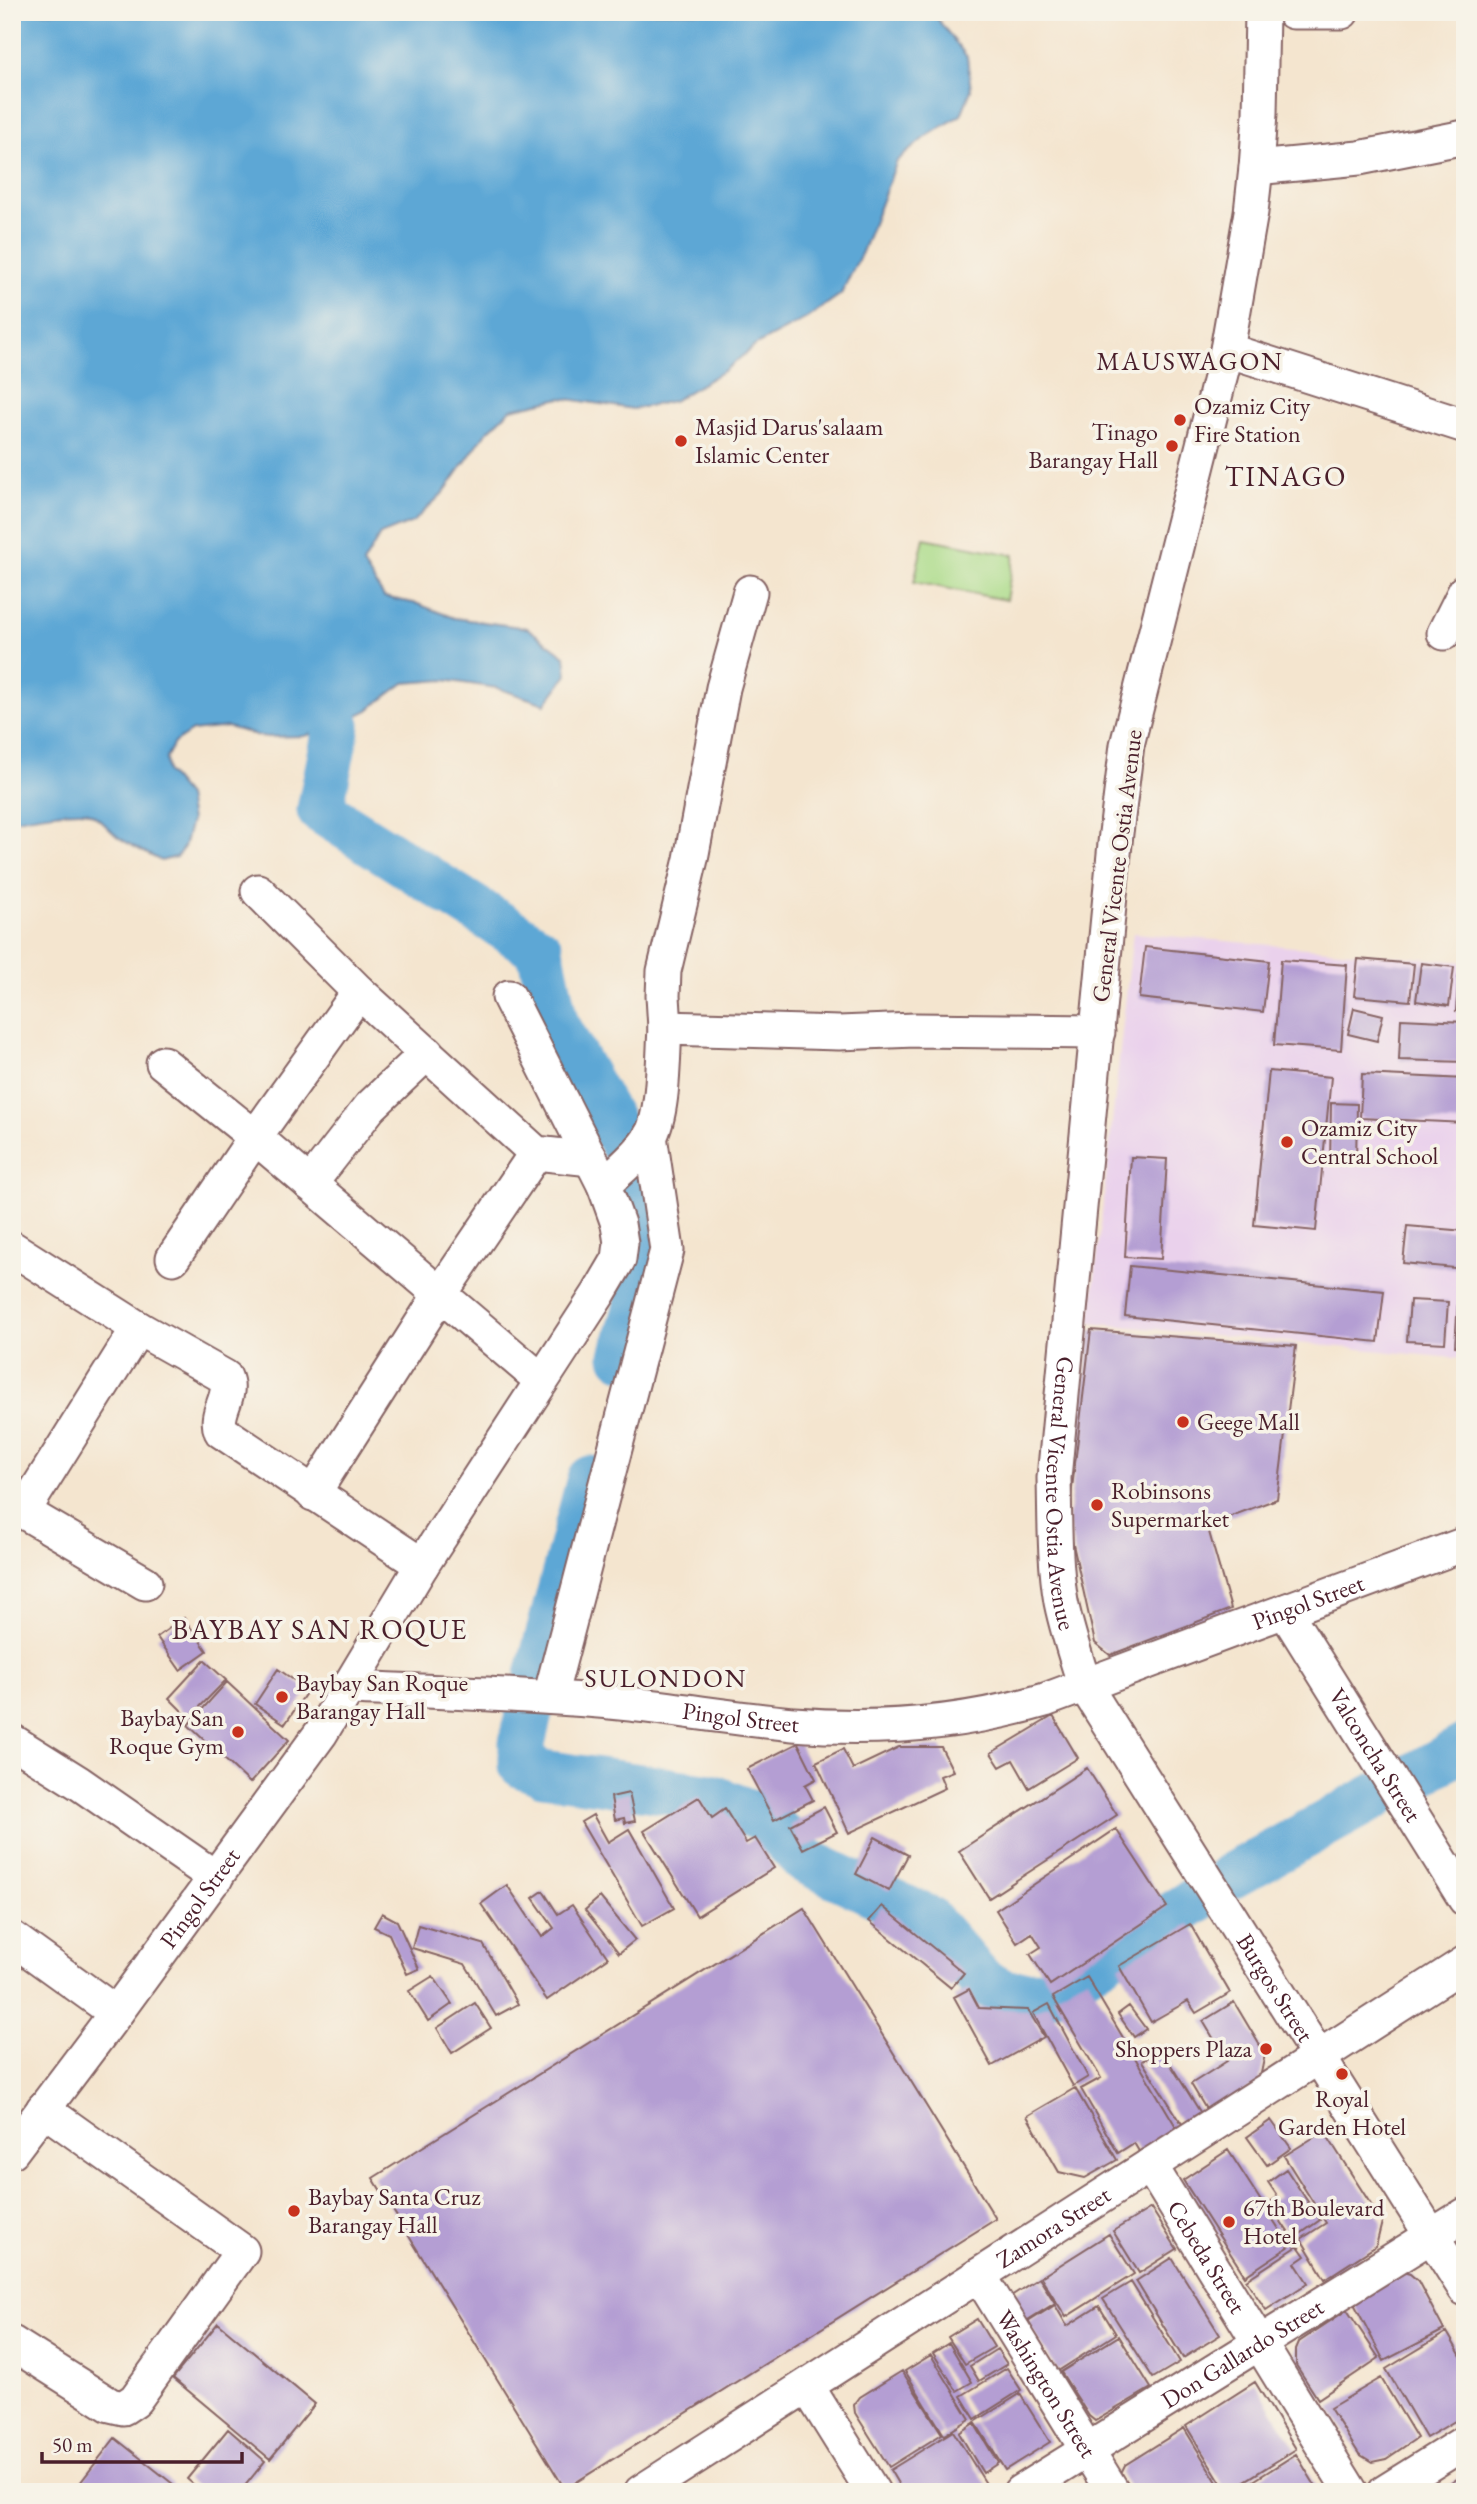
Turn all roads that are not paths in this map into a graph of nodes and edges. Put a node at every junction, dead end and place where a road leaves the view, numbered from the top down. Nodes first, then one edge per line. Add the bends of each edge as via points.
1 (1262, 12) edge
2 (1293, 12) edge
3 (1342, 12) edge
4 (1465, 137) edge
5 (1256, 168) junction
6 (1227, 350) junction
7 (1465, 426) edge
8 (1465, 591) edge
9 (750, 592) dead end
10 (1444, 633) dead end
11 (258, 891) dead end
12 (359, 992) junction
13 (509, 997) dead end
14 (665, 1028) junction
15 (1098, 1032) junction
16 (427, 1053) junction
17 (163, 1063) dead end
18 (650, 1136) junction
19 (255, 1137) junction
20 (536, 1153) junction
21 (598, 1172) junction
22 (310, 1184) junction
23 (12, 1248) edge
24 (173, 1258) dead end
25 (439, 1296) junction
26 (138, 1328) junction
27 (541, 1380) junction
28 (313, 1494) junction
29 (18, 1509) edge
30 (1465, 1544) edge
31 (422, 1565) junction
32 (145, 1583) dead end
33 (1285, 1611) junction
34 (1085, 1686) junction
35 (350, 1688) junction
36 (550, 1697) junction
37 (12, 1741) edge
38 (216, 1878) junction
39 (1465, 1899) edge
40 (12, 1938) edge
41 (1465, 1963) edge
42 (116, 2013) junction
43 (1319, 2057) junction
44 (43, 2109) junction
45 (12, 2151) edge
46 (1150, 2165) junction
47 (1465, 2215) edge
48 (1431, 2236) junction
49 (979, 2275) junction
50 (1465, 2289) edge
51 (12, 2343) edge
52 (1259, 2343) junction
53 (807, 2386) junction
54 (1465, 2441) edge
55 (1087, 2450) junction
56 (662, 2486) edge
57 (873, 2492) edge
58 (1020, 2492) edge
59 (1113, 2492) edge
60 (1351, 2492) edge
61 (1385, 2492) edge

1 - 5 street, General Vicente Ostia Avenue
2 - 3 street
4 - 5 street via 1359,158
5 - 6 street, General Vicente Ostia Avenue
6 - 7 street
6 - 15 street, General Vicente Ostia Avenue via 1127,745
8 - 10 street
9 - 14 street via 723,688 691,859 664,971
11 - 12 street
12 - 16 street
12 - 19 street
13 - 21 street
14 - 15 street
14 - 18 street via 657,1118
15 - 34 street, General Vicente Ostia Avenue via 1054,1478 1061,1601
16 - 20 street
16 - 22 street via 370,1107
17 - 19 street
18 - 21 street
18 - 36 street via 667,1250
19 - 22 street
19 - 24 street
20 - 21 street
20 - 25 street
21 - 27 street via 618,1224 619,1259
22 - 25 street
23 - 26 street
25 - 27 street
25 - 28 street
26 - 28 street via 225,1377 229,1385 218,1422 221,1431
26 - 29 street
27 - 31 street
28 - 31 street
29 - 32 street
30 - 33 street, Pingol Street
31 - 35 street
33 - 34 street, Pingol Street
33 - 39 street, Valconcha Street
34 - 36 street, Pingol Street via 1004,1712 915,1726 794,1724
34 - 43 street, Burgos Street
35 - 36 street, Pingol Street
35 - 38 street, Pingol Street
37 - 38 street
38 - 42 street, Pingol Street
40 - 42 street
41 - 43 street, Zamora Street
42 - 44 street, Pingol Street
43 - 46 street, Zamora Street
43 - 48 street, Burgos Street
44 - 45 street, Pingol Street
44 - 51 street via 242,2251 135,2400 123,2407 110,2405
46 - 49 street, Zamora Street
46 - 52 street, Cebeda Street
47 - 48 street, Don Gallardo Street
48 - 50 street, Burgos Street
48 - 52 street, Don Gallardo Street
49 - 53 street, Zamora Street
49 - 55 street, Washington Street
52 - 55 street, Don Gallardo Street
52 - 60 street, Cebeda Street
53 - 56 street, Zamora Street
53 - 57 street
54 - 61 street
55 - 58 street, Don Gallardo Street
55 - 59 street, Washington Street

